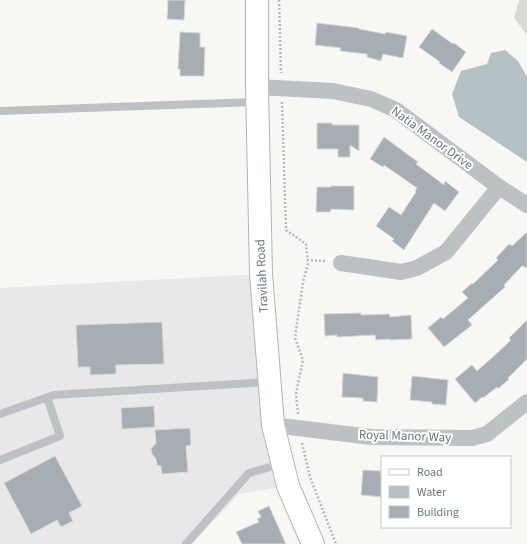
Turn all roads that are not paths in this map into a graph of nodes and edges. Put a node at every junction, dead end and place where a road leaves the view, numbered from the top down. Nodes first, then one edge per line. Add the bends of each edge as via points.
1 (257, 0) edge
2 (257, 95) junction
3 (0, 111) edge
4 (499, 187) junction
5 (527, 205) edge
6 (341, 263) road end
7 (269, 382) junction
8 (47, 397) junction
9 (527, 402) edge
10 (0, 414) edge
11 (273, 425) junction
12 (0, 460) edge
13 (282, 463) junction
14 (186, 544) edge
15 (313, 544) edge

1 - 2 main road, Travilah Road
2 - 3 lane
2 - 4 street, Natia Manor Drive via 282,88 333,91 371,99 396,110
2 - 7 main road, Travilah Road via 261,274
4 - 5 street, Natia Manor Drive
4 - 6 street via 446,252 417,268 401,272
7 - 8 lane
7 - 11 main road, Travilah Road
8 - 10 lane
8 - 12 lane via 60,436
9 - 11 street, Royal Manor Way via 487,434 472,438 371,437
11 - 13 main road, Travilah Road
13 - 14 lane via 249,473
13 - 15 main road, Travilah Road via 288,486

